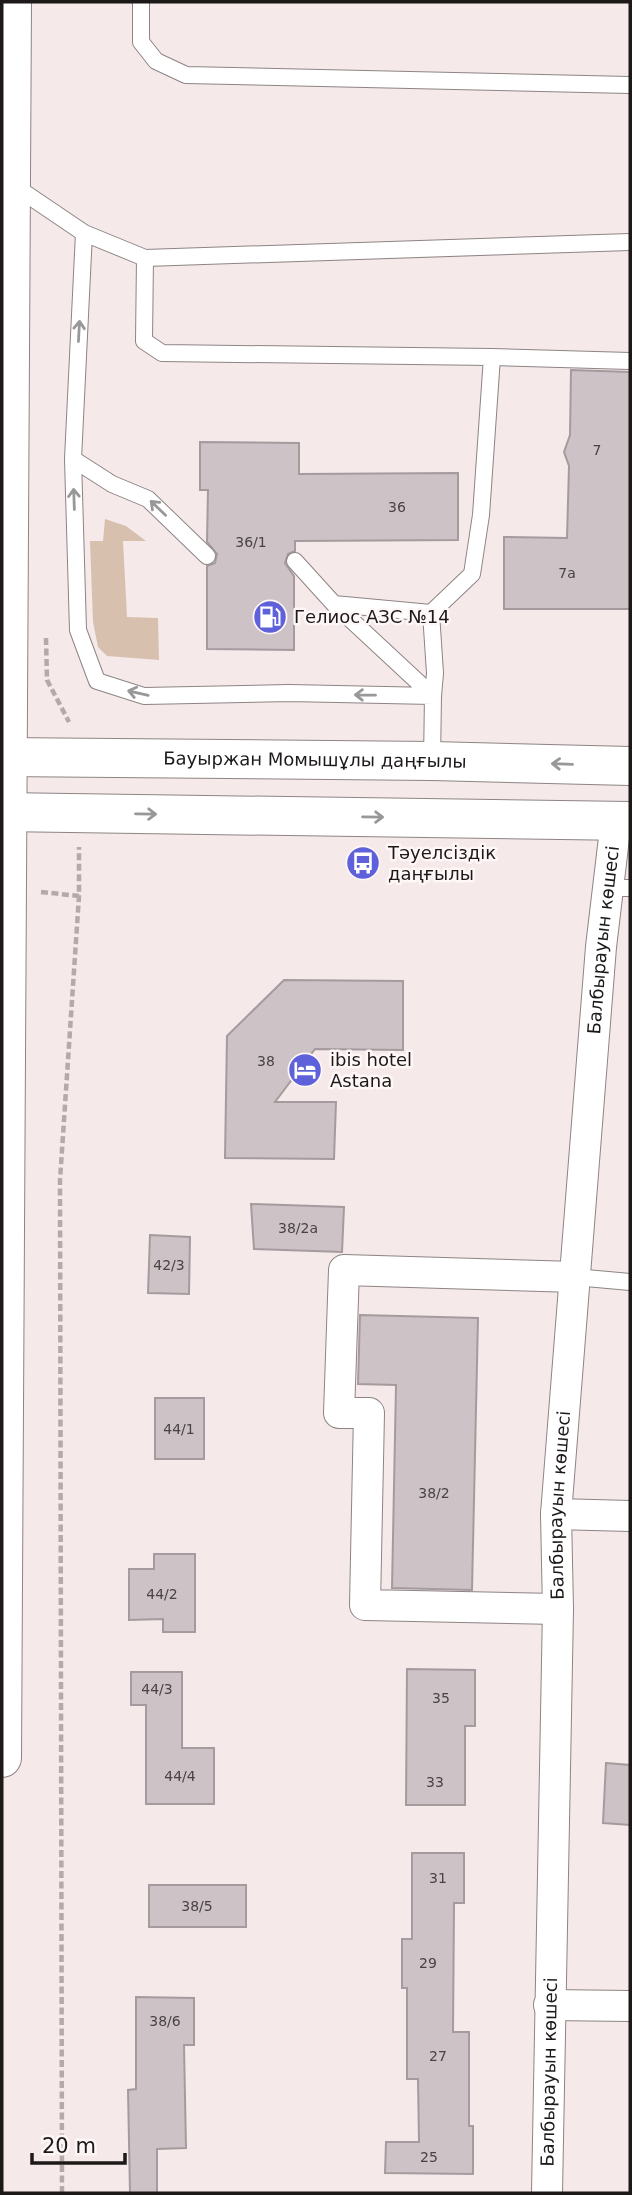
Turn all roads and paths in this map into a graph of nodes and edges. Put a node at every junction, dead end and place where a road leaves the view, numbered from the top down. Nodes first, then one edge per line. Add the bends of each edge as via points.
1 (12, 2) edge
2 (141, 2) edge
3 (630, 85) edge
4 (13, 185) junction
5 (85, 233) junction
6 (630, 242) edge
7 (145, 258) junction
8 (492, 357) junction
9 (630, 360) edge
10 (73, 459) junction
11 (207, 556) dead end
12 (295, 561) dead end
13 (334, 604) junction
14 (431, 613) junction
15 (433, 696) junction
16 (4, 757) edge
17 (432, 761) junction
18 (630, 766) edge
19 (4, 813) edge
20 (623, 821) edge
21 (79, 837) dead end
22 (619, 888) edge
23 (39, 892) dead end
24 (79, 896) junction
25 (575, 1278) junction
26 (630, 1282) edge
27 (556, 1514) junction
28 (630, 1516) edge
29 (558, 1609) junction
30 (2, 1758) edge
31 (549, 2005) junction
32 (630, 2006) edge
33 (62, 2193) edge
34 (547, 2193) edge

1 - 4 main road
2 - 3 lane via 141,42 156,61 186,75
4 - 5 lane
4 - 16 main road
5 - 7 lane
10 -> 5 lane
6 - 7 lane
7 - 8 lane via 144,341 162,353
8 - 9 lane
8 - 14 lane via 481,515 472,574
11 -> 10 lane via 148,499 111,484
15 -> 10 lane via 144,695 97,681 78,630
12 - 13 lane
13 - 14 lane
13 - 15 lane
14 - 15 lane
15 - 17 lane
16 - 17 main road, Бауыржан Момышұлы даңғылы
16 - 19 main road
18 -> 17 main road, Бауыржан Момышұлы даңғылы
19 -> 20 main road
19 - 30 main road
20 - 22 street, Балбырауын көшесі
21 - 24 path
22 - 25 street, Балбырауын көшесі via 600,947
23 - 24 path
24 - 33 path via 60,1180
25 - 26 lane
25 - 27 street, Балбырауын көшесі
25 - 29 street via 344,1270 339,1413 369,1413 365,1605
27 - 28 street
27 - 29 street, Балбырауын көшесі
29 - 31 street, Балбырауын көшесі
31 - 32 street
31 - 34 street, Балбырауын көшесі

